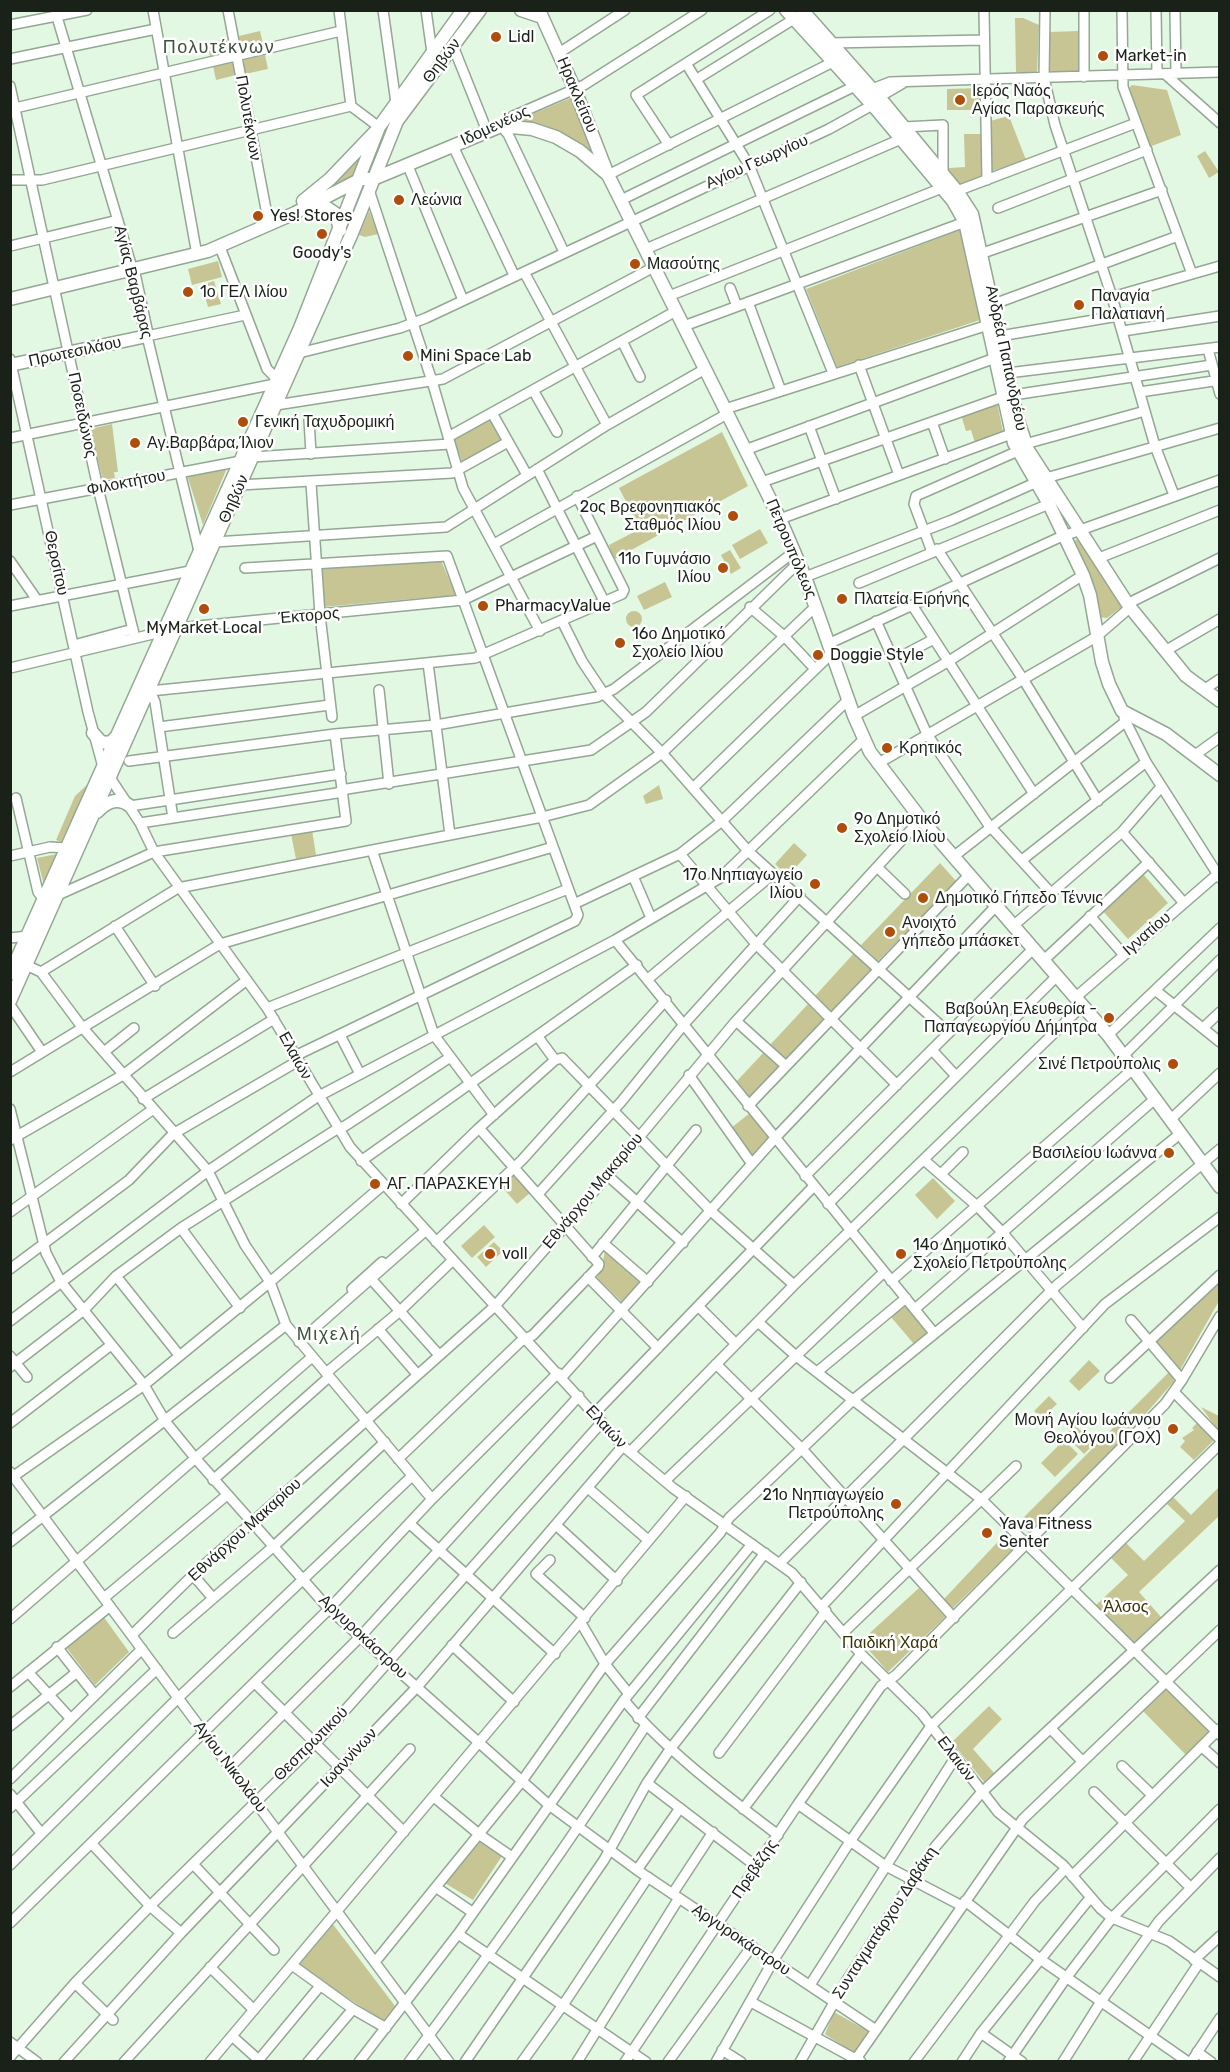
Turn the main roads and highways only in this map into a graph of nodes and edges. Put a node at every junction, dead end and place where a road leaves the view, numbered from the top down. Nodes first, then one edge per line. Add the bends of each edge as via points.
1 (464, 10) edge
2 (480, 10) edge
3 (521, 10) edge
4 (542, 13) edge
5 (794, 13) edge
6 (870, 96) junction
7 (501, 126) joint
8 (380, 127) junction
9 (902, 133) junction
10 (608, 175) junction
11 (367, 183) junction
12 (317, 201) junction
13 (274, 222) junction
14 (340, 230) junction
15 (133, 271) junction
16 (10, 299) edge
17 (147, 336) joint
18 (11, 363) edge
19 (1008, 396) junction
20 (1022, 448) junction
21 (247, 459) junction
22 (1041, 480) junction
23 (1220, 701) edge
24 (93, 733) road end
25 (117, 736) junction
26 (107, 772) junction
27 (1220, 775) edge
28 (130, 806) road end
29 (94, 815) junction
30 (10, 974) edge
31 (10, 1003) edge
32 (1220, 1187) edge

1 - 8 main road, Θηβών
2 - 11 main road, Θηβών via 397,120
3 - 4 main road, Ηρακλείτου
4 - 10 main road, Ηρακλείτου
5 - 6 main road, Ανδρέα Παπανδρέου via 833,62
5 - 6 main road, Ανδρέα Παπανδρέου via 830,43
6 - 9 main road, Ανδρέα Παπανδρέου
7 - 10 main road, Πετρουπόλεως via 532,129 556,137
7 - 11 main road, Ιδομενέως
8 - 11 main road, Θηβών
8 - 13 main road, Ιδομενέως via 330,179
9 - 19 main road, Ανδρέα Παπανδρέου via 965,222 995,358
9 - 19 main road, Ανδρέα Παπανδρέου via 943,174 972,214 1008,373
10 - 32 main road, Πετρουπόλεως via 780,519 816,606 854,716 877,764 1108,1035
11 - 12 main road, Ιδομενέως
11 - 14 main road, Θηβών
11 - 21 main road, Θηβών via 299,353
12 - 13 main road, Ιδομενέως
12 - 14 main road via 336,214
13 - 15 main road, Ιδομενέως via 198,255
14 - 21 main road, Θηβών
15 - 16 main road, Ιδομενέως
15 - 17 main road, Αγίας Βαρβάρας
17 - 18 main road, Πρωτεσιλάου
19 - 20 main road, Ανδρέα Παπανδρέου
19 - 20 main road, Ανδρέα Παπανδρέου via 1011,434
20 - 22 main road, Ανδρέα Παπανδρέου
21 - 25 main road, Θηβών via 199,551
21 - 26 main road, Θηβών via 240,485 150,691
22 - 23 main road, Ανδρέα Παπανδρέου via 1165,651 1186,676
22 - 27 main road, Ανδρέα Παπανδρέου via 1083,575 1101,662 1124,716 1160,730
24 - 25 main road via 106,743
25 - 26 main road, Θηβών
26 - 29 main road, Θηβών
26 - 30 main road, Θηβών via 67,848
28 - 29 main road via 124,801 113,801
29 - 31 main road, Θηβών

